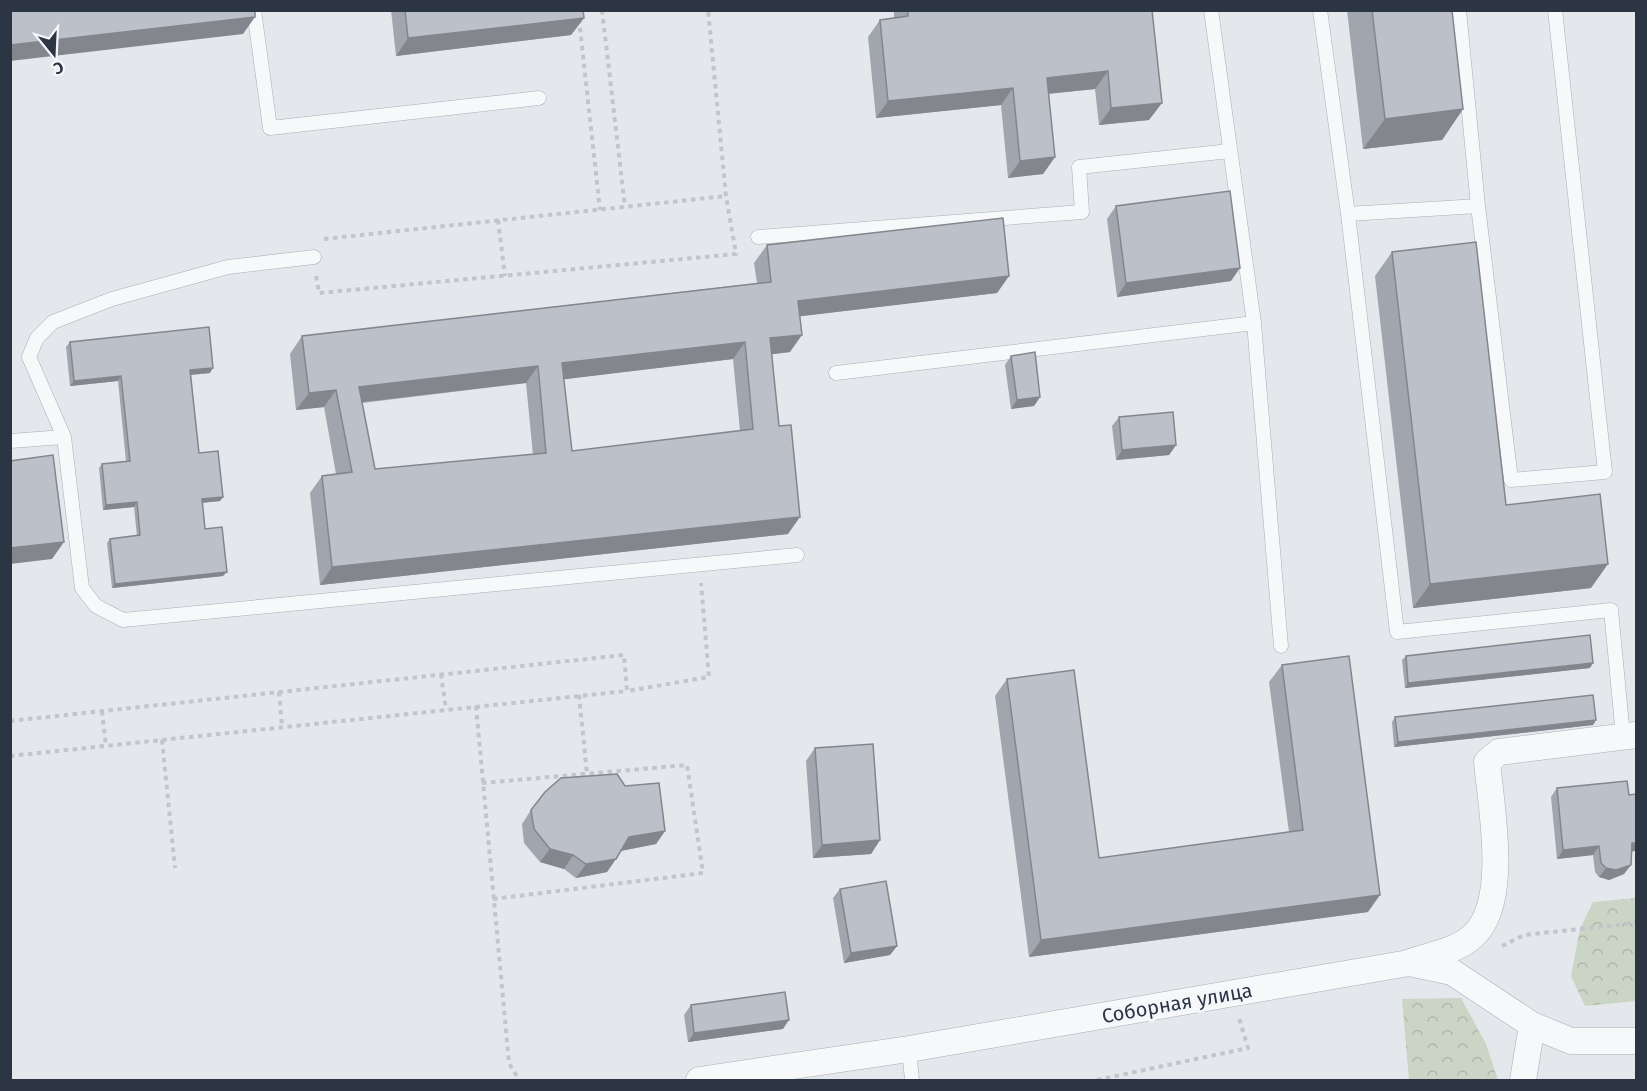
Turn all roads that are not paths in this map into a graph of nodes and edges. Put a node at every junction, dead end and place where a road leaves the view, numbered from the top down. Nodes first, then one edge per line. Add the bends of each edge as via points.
1 (254, 10) edge
2 (1211, 10) edge
3 (1320, 10) edge
4 (1459, 10) edge
5 (1555, 10) edge
6 (539, 98) dead end
7 (1230, 151) junction
8 (1478, 206) junction
9 (1348, 214) junction
10 (758, 237) dead end
11 (314, 257) road end
12 (1254, 323) junction
13 (836, 373) dead end
14 (64, 437) junction
15 (10, 441) edge
16 (796, 555) dead end
17 (1281, 646) dead end
18 (1630, 736) edge
19 (1409, 963) junction
20 (1532, 1025) junction
21 (1636, 1041) edge
22 (909, 1048) junction
23 (699, 1080) edge
24 (912, 1080) edge
25 (1523, 1080) edge

1 - 6 lane via 270,128
2 - 7 lane
3 - 9 lane
4 - 8 lane
5 - 8 lane via 1605,472 1511,480
7 - 10 lane via 1079,167 1082,212
7 - 12 lane
8 - 9 lane
9 - 18 lane via 1397,632 1611,610
11 - 14 lane via 228,267 112,299 53,322 37,338 29,357
12 - 13 lane
12 - 17 lane
14 - 15 lane
14 - 16 lane via 82,588 96,606 123,620
18 - 19 street via 1492,756 1487,762 1496,873 1485,920 1473,936 1456,946
19 - 20 street, Соборная улица via 1452,972
19 - 22 street, Соборная улица
20 - 21 street, Соборная улица via 1571,1041
20 - 25 street
22 - 23 street, Соборная улица
22 - 24 lane

